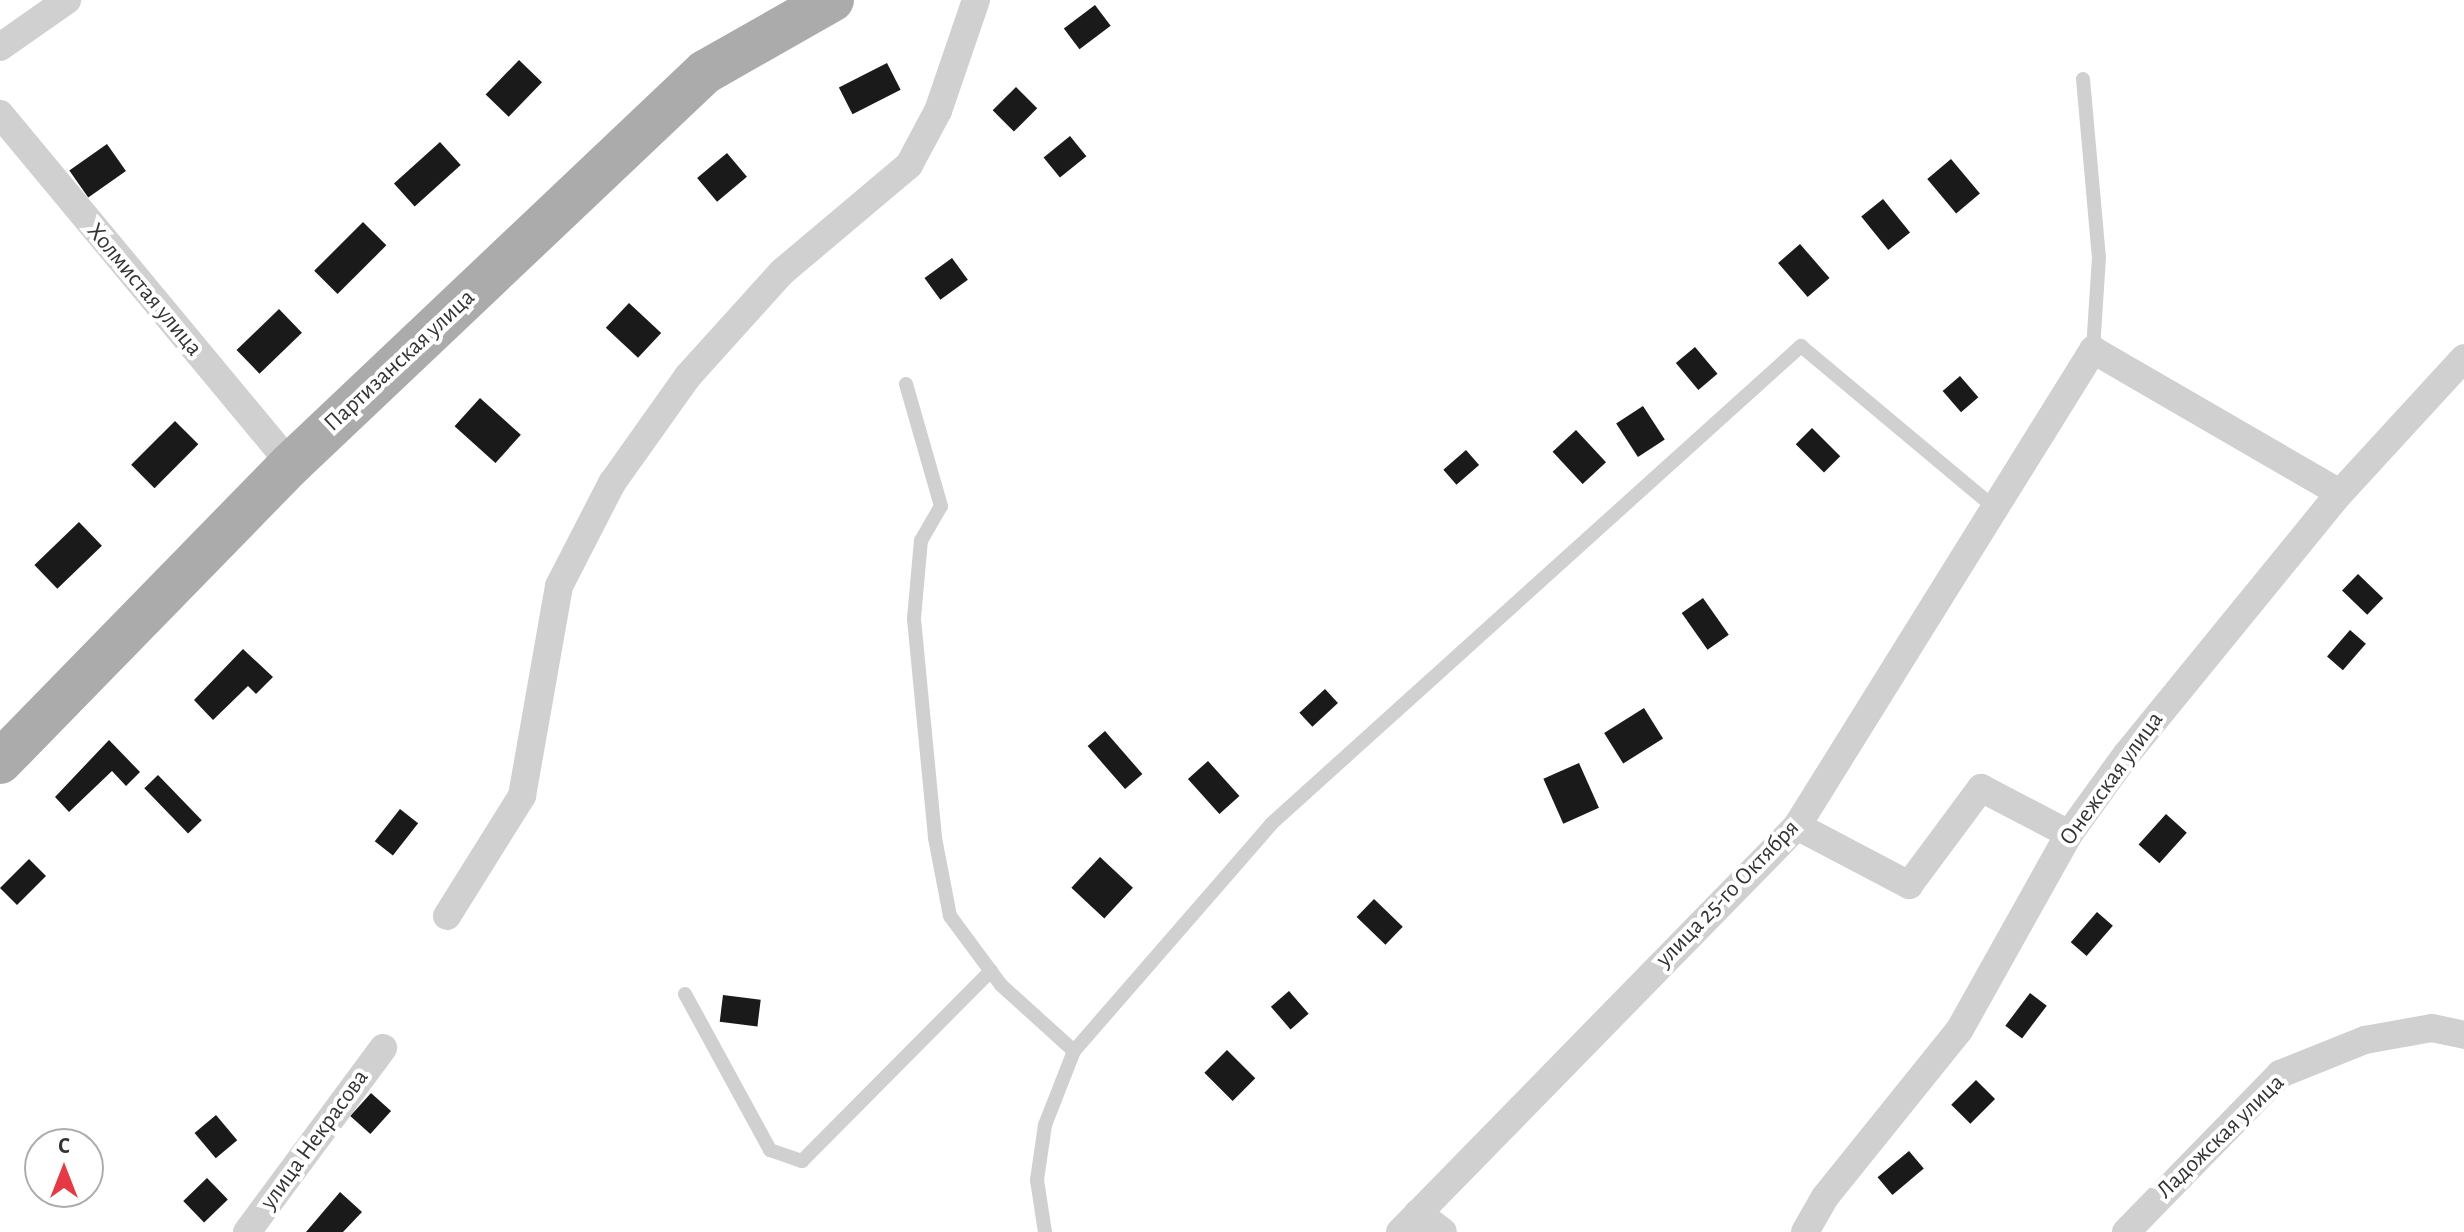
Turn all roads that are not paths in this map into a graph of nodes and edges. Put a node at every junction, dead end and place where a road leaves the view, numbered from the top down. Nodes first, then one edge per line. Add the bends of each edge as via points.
1 (67, 0) edge
2 (832, 0) edge
3 (976, 0) edge
4 (0, 47) edge
5 (2083, 79) dead end
6 (0, 114) edge
7 (2093, 350) junction
8 (2464, 358) edge
9 (906, 384) dead end
10 (291, 464) junction
11 (2340, 493) junction
12 (1998, 511) junction
13 (0, 762) edge
14 (1797, 826) junction
15 (2069, 834) junction
16 (447, 916) dead end
17 (991, 971) junction
18 (685, 994) dead end
19 (2464, 1035) edge
20 (383, 1048) dead end
21 (1074, 1051) junction
22 (1409, 1222) edge
23 (247, 1232) edge
24 (1045, 1232) edge
25 (1443, 1232) edge
26 (1805, 1232) edge
27 (2126, 1232) edge

1 - 4 street
2 - 10 main road, Партизанская улица via 705,72
3 - 16 street via 938,111 909,165 782,272 688,376 612,483 559,586 543,652 522,796
5 - 7 lane via 2099,257
6 - 10 street, Холмистая улица
7 - 11 street
7 - 12 street, улица 25-го Октября
8 - 11 street, Онежская улица
9 - 17 lane via 941,506 921,540 914,619 935,838 950,916
10 - 13 main road, Партизанская улица
11 - 15 street, Онежская улица
12 - 14 street, улица 25-го Октября
12 - 21 lane via 1801,346 1271,824
14 - 15 street via 1909,885 1981,788
14 - 22 street, улица 25-го Октября
15 - 26 street, Онежская улица via 1960,1029 1825,1197
17 - 18 lane via 802,1161 770,1150
17 - 21 lane
19 - 27 street, Ладожская улица via 2432,1028 2365,1040 2280,1074
20 - 23 street, улица Некрасова
21 - 24 lane via 1045,1125 1037,1180
22 - 25 street

